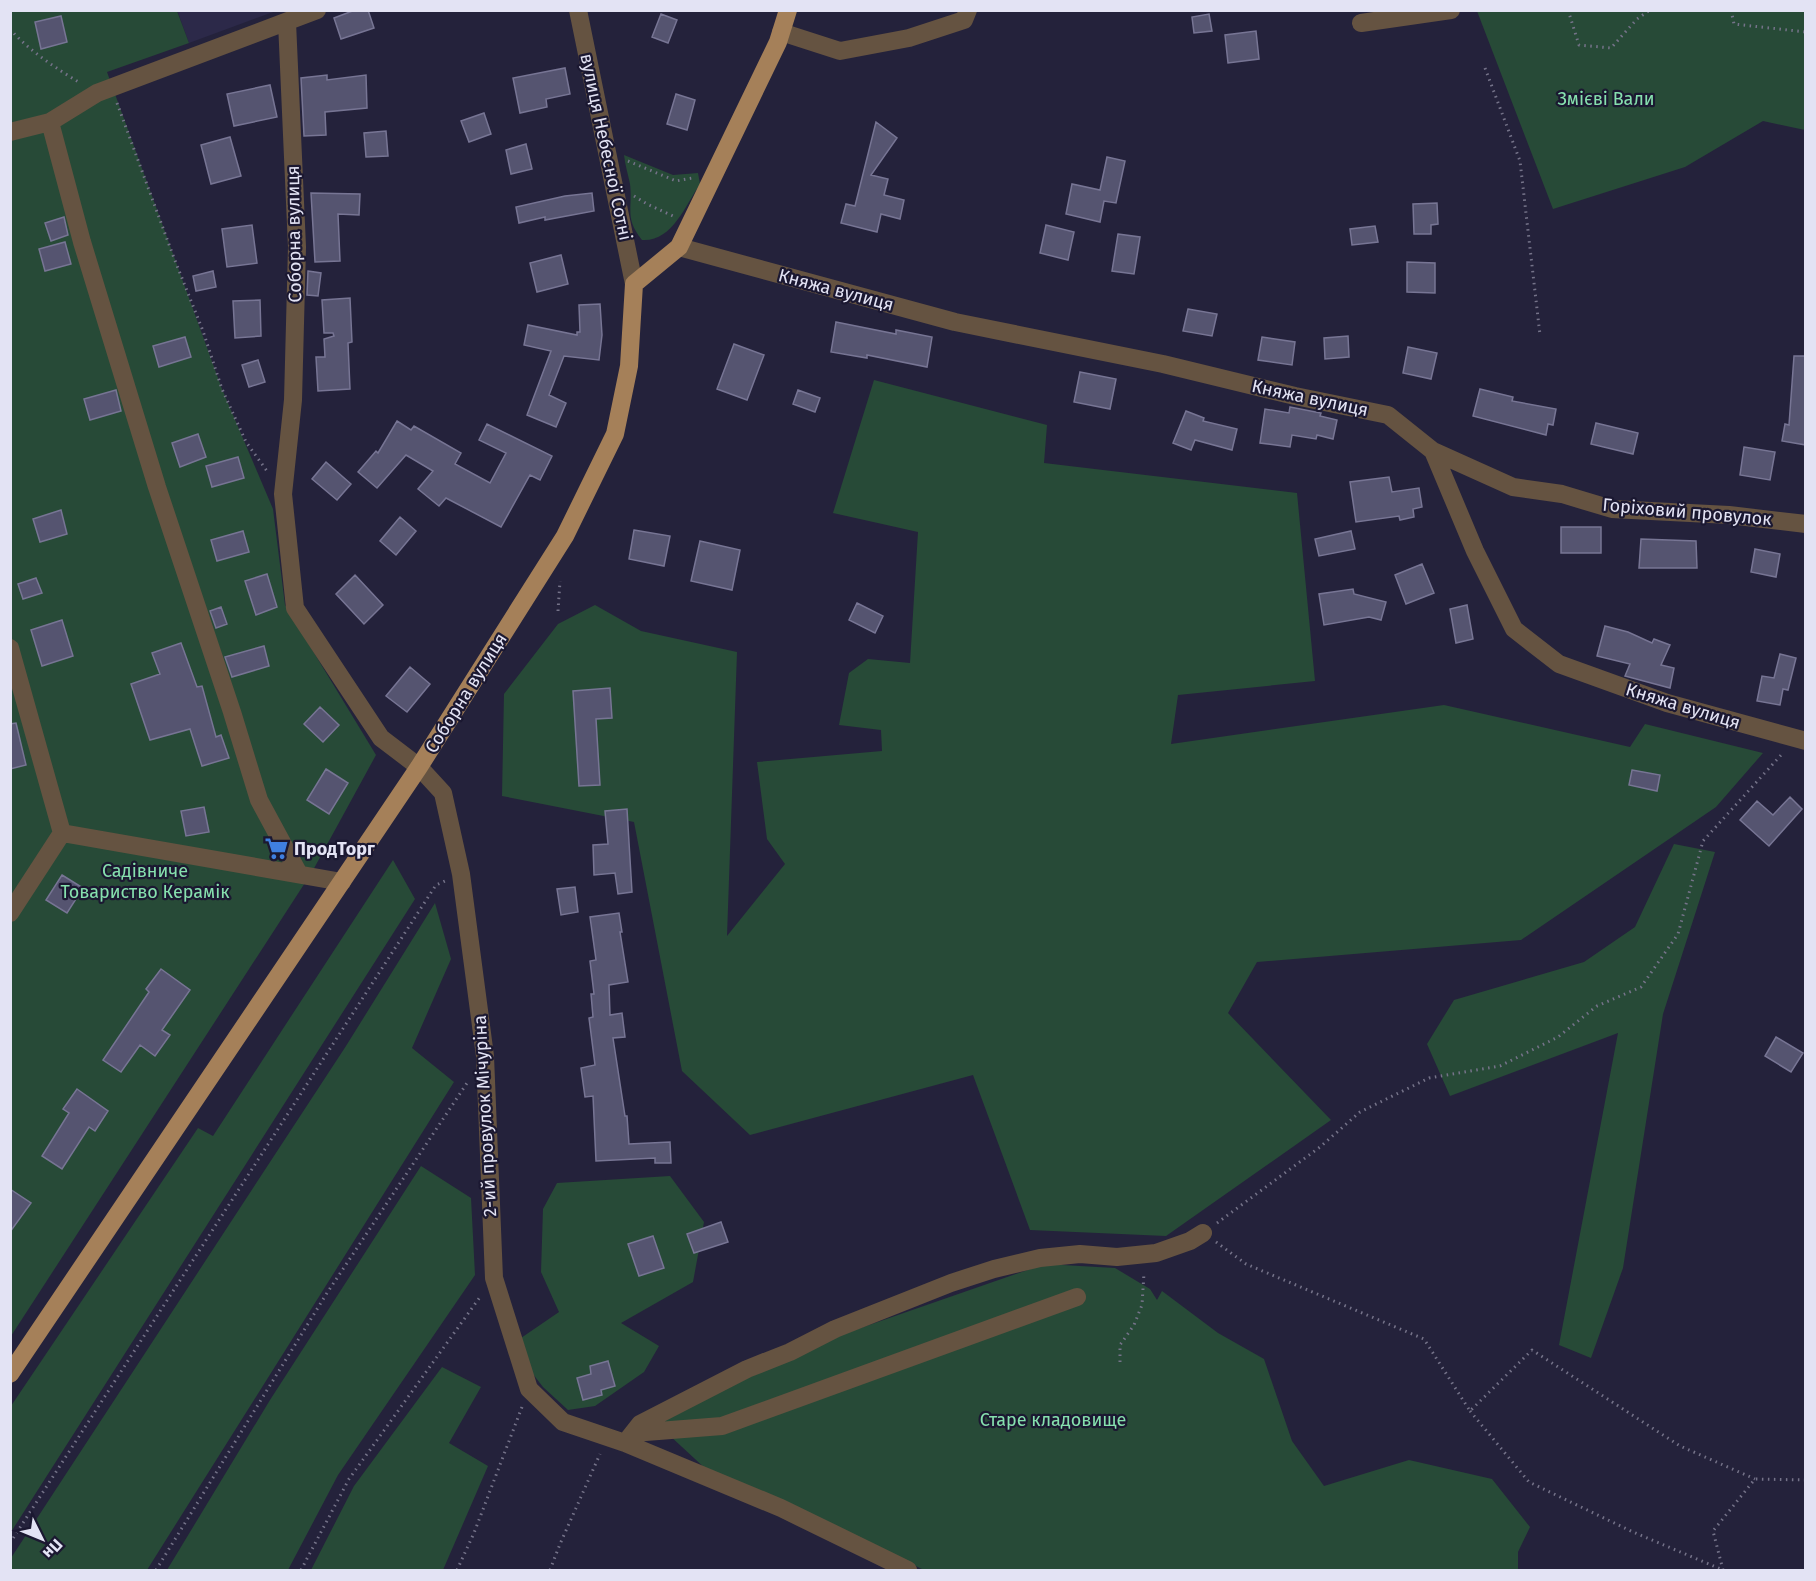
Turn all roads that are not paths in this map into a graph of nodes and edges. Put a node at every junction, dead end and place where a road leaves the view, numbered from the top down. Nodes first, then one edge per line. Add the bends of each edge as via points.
1 (317, 10) edge
2 (578, 10) edge
3 (788, 10) edge
4 (968, 10) edge
5 (1451, 10) edge
6 (287, 22) junction
7 (1361, 23) dead end
8 (781, 32) junction
9 (50, 122) junction
10 (10, 132) edge
11 (679, 247) junction
12 (634, 284) junction
13 (1433, 451) junction
14 (1806, 524) edge
15 (10, 648) edge
16 (1800, 740) edge
17 (419, 767) junction
18 (62, 833) junction
19 (299, 874) junction
20 (342, 882) junction
21 (10, 913) edge
22 (1203, 1233) road end
23 (1077, 1297) dead end
24 (10, 1374) edge
25 (622, 1438) junction
26 (908, 1570) edge

1 - 6 street
2 - 12 street, вулиця Небесної Сотні
3 - 8 main road
4 - 8 street via 964,20 909,38 840,51
5 - 7 street
6 - 9 street via 104,90
6 - 17 street, Соборна вулиця via 297,247 293,400 283,494 295,608 381,738
8 - 11 main road
9 - 10 street
9 - 19 street via 82,242 157,486 259,800
11 - 12 main road
11 - 13 street, Княжа вулиця via 955,322 1388,415
12 - 17 main road, Соборна вулиця via 629,366 615,434 565,536
13 - 14 street, Горіховий провулок via 1513,487 1562,494 1612,509 1729,515
13 - 16 street, Княжа вулиця via 1475,551 1514,629 1559,664 1667,703
15 - 18 street
17 - 20 main road
17 - 25 street, 2-ий провулок Мічуріна via 443,793 461,874 485,1056 494,1278 529,1389 563,1422
18 - 19 street
18 - 21 street
19 - 20 street
20 - 24 main road
22 - 25 street via 1148,1254 1040,1258 962,1280 835,1329 747,1369 640,1424
23 - 25 street via 722,1426
25 - 26 street

